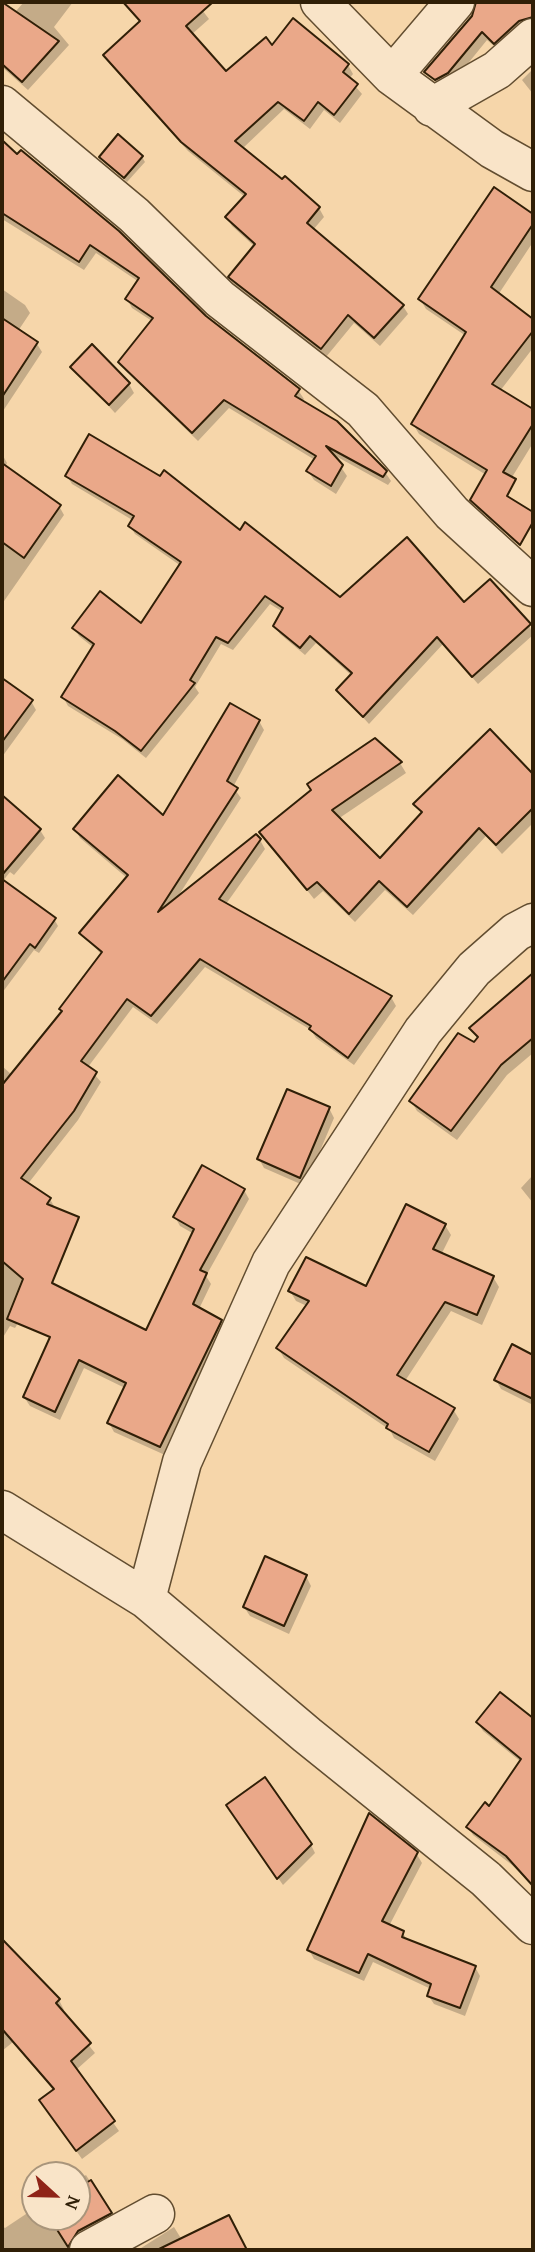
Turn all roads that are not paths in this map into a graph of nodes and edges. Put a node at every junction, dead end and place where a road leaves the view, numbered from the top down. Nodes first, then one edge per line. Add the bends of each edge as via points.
1 (320, 2) edge
2 (455, 2) edge
3 (533, 38) edge
4 (392, 76) junction
5 (2, 105) edge
6 (432, 107) junction
7 (533, 172) edge
8 (533, 587) edge
9 (533, 923) edge
10 (2, 1510) edge
11 (146, 1599) junction
12 (533, 1925) edge
13 (155, 2214) dead end
14 (89, 2250) edge

1 - 4 street
2 - 4 street
3 - 6 street via 497,70
4 - 6 street
5 - 8 street via 134,215 220,299 363,410 452,513
6 - 7 street
9 - 11 street via 474,969 423,1031 271,1263 182,1462
10 - 11 street
11 - 12 street via 486,1879
13 - 14 street

